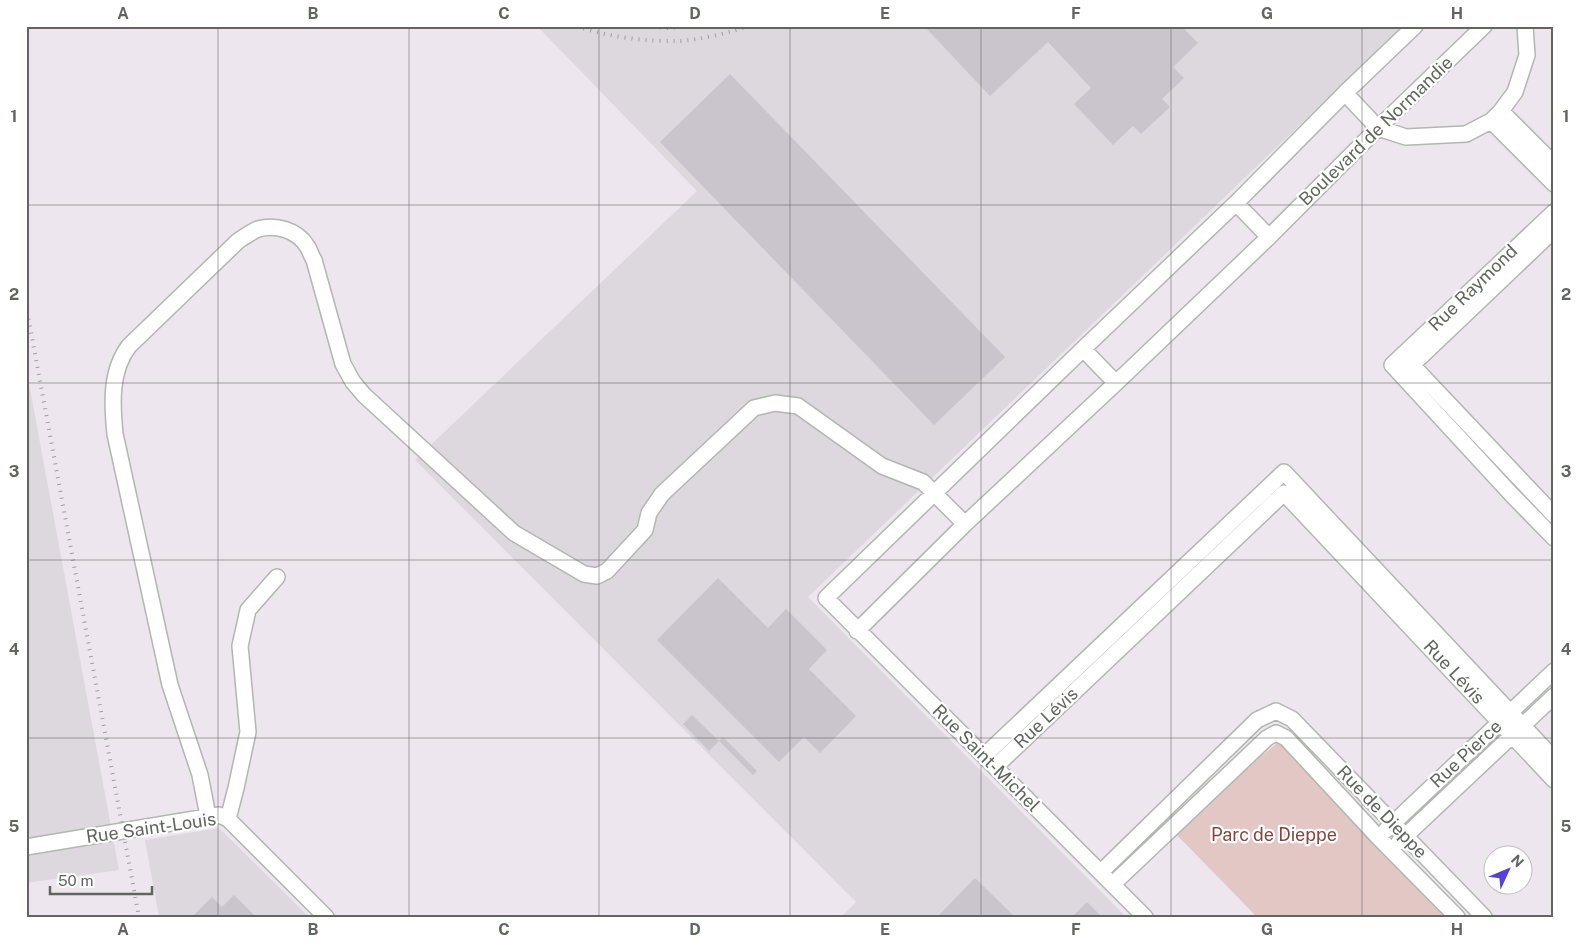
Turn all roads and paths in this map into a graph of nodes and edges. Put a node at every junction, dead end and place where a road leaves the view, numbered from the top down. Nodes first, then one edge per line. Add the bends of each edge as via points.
1 (1415, 26) edge
2 (1484, 26) edge
3 (1525, 26) edge
4 (1345, 93) junction
5 (1496, 116) junction
6 (1378, 128) junction
7 (1554, 164) edge
8 (1554, 184) edge
9 (1236, 202) junction
10 (1554, 212) edge
11 (1554, 230) edge
12 (1269, 237) junction
13 (1083, 349) junction
14 (1392, 365) junction
15 (1412, 365) junction
16 (1116, 383) junction
17 (1284, 472) junction
18 (1524, 483) junction
19 (934, 493) junction
20 (1284, 493) junction
21 (1512, 494) junction
22 (1554, 515) edge
23 (965, 524) junction
24 (1554, 538) edge
25 (277, 577) dead end
26 (1399, 604) junction
27 (1136, 623) junction
28 (857, 631) junction
29 (1554, 671) edge
30 (1554, 696) edge
31 (1276, 711) junction
32 (1505, 717) junction
33 (1518, 730) junction
34 (1276, 734) junction
35 (1554, 759) edge
36 (990, 761) junction
37 (1554, 780) edge
38 (208, 816) junction
39 (228, 818) junction
40 (1393, 824) junction
41 (1406, 836) junction
42 (1378, 837) junction
43 (26, 847) edge
44 (1391, 850) junction
45 (1101, 872) junction
46 (1112, 884) junction
47 (326, 917) edge
48 (1145, 917) edge
49 (1457, 917) edge
50 (1484, 917) edge

1 - 4 street
2 - 6 street, Boulevard de Normandie
3 - 5 street via 1527,55 1515,92
4 - 6 street
4 - 9 street
5 - 6 street via 1466,134 1406,137
5 - 7 street
5 - 8 street
6 - 12 street, Boulevard de Normandie
9 - 12 street
9 - 13 street
10 - 14 street, Rue Raymond
11 - 15 street, Rue Raymond
12 - 16 street, Boulevard de Normandie
13 - 16 street
13 - 19 street
14 - 15 street
14 - 21 street
15 - 18 street
16 - 23 street, Boulevard de Normandie
17 - 20 street
17 - 26 street, Rue Lévis
17 - 27 street, Rue Lévis
18 - 21 street
18 - 22 street
19 - 23 street
19 - 28 street, Rue Saint-Michel via 826,598
19 - 38 street via 923,482 882,466 798,406 775,403 754,408 662,494 649,513 645,530 607,571 597,576 584,574 514,533 364,396 343,364 314,260 307,246 287,230 271,227 256,230 238,241 129,346 121,356 115,375 112,407 115,434 170,685 200,775
20 - 26 street, Rue Lévis
20 - 27 street, Rue Lévis
21 - 24 street
23 - 28 street, Boulevard de Normandie
25 - 39 street via 248,610 240,646 248,732
26 - 32 street, Rue Lévis
27 - 36 street, Rue Lévis
28 - 36 street, Rue Saint-Michel
29 - 32 street, Rue Pierce
30 - 33 street, Rue Pierce
31 - 34 street
31 - 40 street, Rue de Dieppe via 1292,719
31 - 45 street via 1257,720
32 - 33 street, Rue Lévis
32 - 40 street, Rue Pierce
33 - 35 street, Rue Lévis
33 - 37 street, Rue Lévis
33 - 41 street, Rue Pierce
34 - 42 street, Rue de Dieppe via 1286,738
34 - 46 street via 1267,738
36 - 45 street, Rue Saint-Michel
38 - 39 street, Rue Saint-Louis
38 - 43 street, Rue Saint-Louis
39 - 47 street, Rue Saint-Louis
40 - 41 street, Rue de Dieppe
40 - 42 street, Rue Pierce
41 - 44 street, Rue Pierce
41 - 50 street, Rue de Dieppe
42 - 44 street, Rue de Dieppe
44 - 49 street, Rue de Dieppe
45 - 46 street, Rue Saint-Michel
46 - 48 street, Rue Saint-Michel

